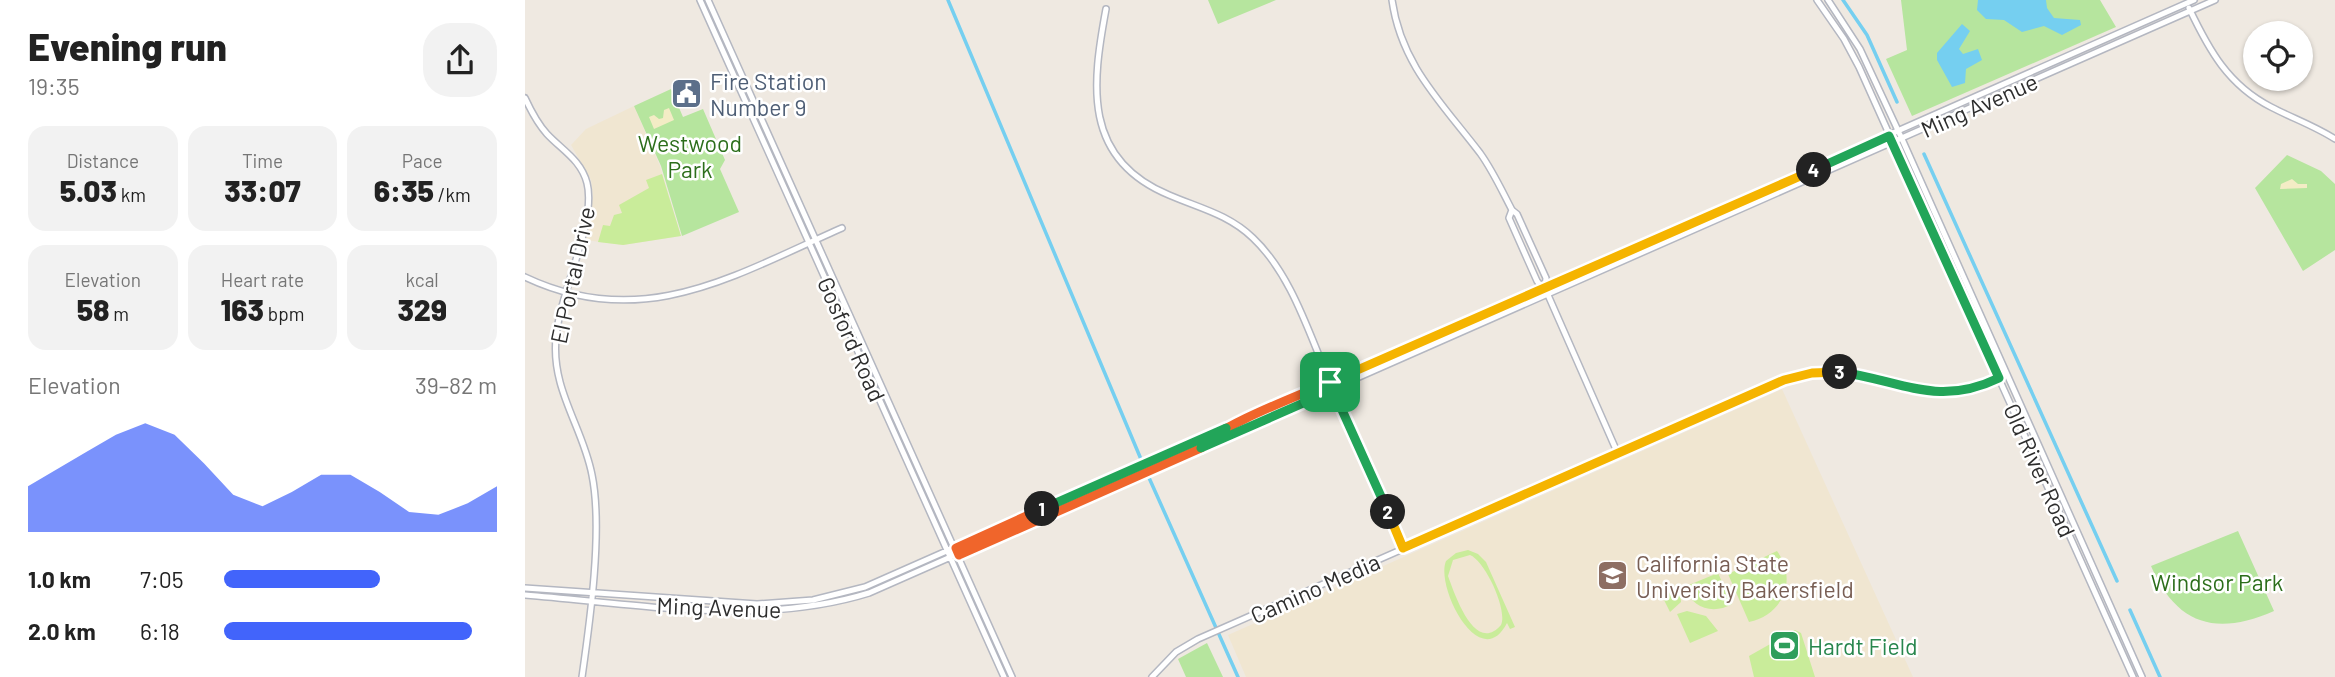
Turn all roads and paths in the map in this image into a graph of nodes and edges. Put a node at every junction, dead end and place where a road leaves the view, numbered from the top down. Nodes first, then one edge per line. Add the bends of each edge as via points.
1 (700, 0) edge
2 (708, 0) edge
3 (1392, 0) edge
4 (1817, 0) edge
5 (1828, 0) edge
6 (2194, 0) edge
7 (2215, 0) edge
8 (2186, 2) edge
9 (1106, 9) dead end
10 (2191, 11) junction
11 (525, 98) edge
12 (1898, 132) junction
13 (1889, 136) junction
14 (1902, 139) junction
15 (2335, 139) edge
16 (1893, 143) junction
17 (842, 228) dead end
18 (816, 240) junction
19 (809, 244) junction
20 (525, 277) edge
21 (1545, 288) junction
22 (565, 292) junction
23 (1548, 295) junction
24 (1999, 378) junction
25 (1330, 382) junction
26 (1333, 390) junction
27 (890, 424) junction
28 (1226, 428) junction
29 (1201, 448) junction
30 (1618, 454) junction
31 (916, 461) junction
32 (956, 548) junction
33 (1403, 548) junction
34 (949, 555) junction
35 (959, 555) junction
36 (525, 588) edge
37 (592, 593) junction
38 (525, 595) edge
39 (591, 600) junction
40 (582, 677) edge
41 (1004, 677) edge
42 (1012, 677) edge
43 (1152, 677) edge
44 (2133, 677) edge
45 (2142, 677) edge

1 - 19 main road, Gosford Road
2 - 18 main road, Gosford Road
3 - 21 main road via 1413,67 1486,162 1517,214 1545,277
4 - 13 main road, Old River Road via 1852,53
5 - 12 main road, Old River Road via 1860,49
6 - 8 main road, Ming Avenue
7 - 10 main road, Ming Avenue
8 - 10 main road
8 - 12 main road, Ming Avenue
9 - 25 main road via 1094,89 1111,146 1144,182 1225,217 1260,245 1287,284
10 - 14 main road, Ming Avenue
10 - 15 main road via 2213,56 2243,89
11 - 22 main road, El Portal Drive via 544,130 577,163 587,183 587,211
12 - 13 main road, Ming Avenue
12 - 14 main road, Old River Road
13 - 16 main road, Old River Road
13 - 21 main road, Ming Avenue
14 - 16 main road, Ming Avenue
14 - 45 main road, Old River Road
16 - 23 main road, Ming Avenue
16 - 24 main road, Old River Road
17 - 18 main road
18 - 19 main road
18 - 31 main road, Gosford Road
19 - 22 main road via 681,295 622,301
19 - 27 main road, Gosford Road
20 - 22 main road
21 - 23 main road
21 - 25 main road, Ming Avenue
22 - 37 main road, El Portal Drive via 555,361 562,397 594,484
23 - 26 main road, Ming Avenue
23 - 30 main road
24 - 30 main road, Camino Media via 1970,390 1940,393 1842,373 1802,375
24 - 44 main road, Old River Road
25 - 28 main road, Ming Avenue
26 - 29 main road, Ming Avenue
26 - 33 main road
27 - 31 main road
27 - 34 main road, Gosford Road
28 - 29 main road
28 - 32 main road, Ming Avenue
29 - 35 main road, Ming Avenue
30 - 33 main road, Camino Media
31 - 32 main road, Gosford Road
32 - 34 main road, Ming Avenue
32 - 35 main road, Gosford Road
33 - 43 main road, Camino Media via 1213,632 1176,652
34 - 35 main road, Ming Avenue
34 - 37 main road, Ming Avenue via 865,587 803,602 725,603
34 - 39 main road, Ming Avenue via 869,593 796,609 739,611
34 - 41 main road, Gosford Road
35 - 42 main road, Gosford Road
36 - 37 main road, Ming Avenue
37 - 39 main road, El Portal Drive
38 - 39 main road, Ming Avenue
39 - 40 main road, El Portal Drive

